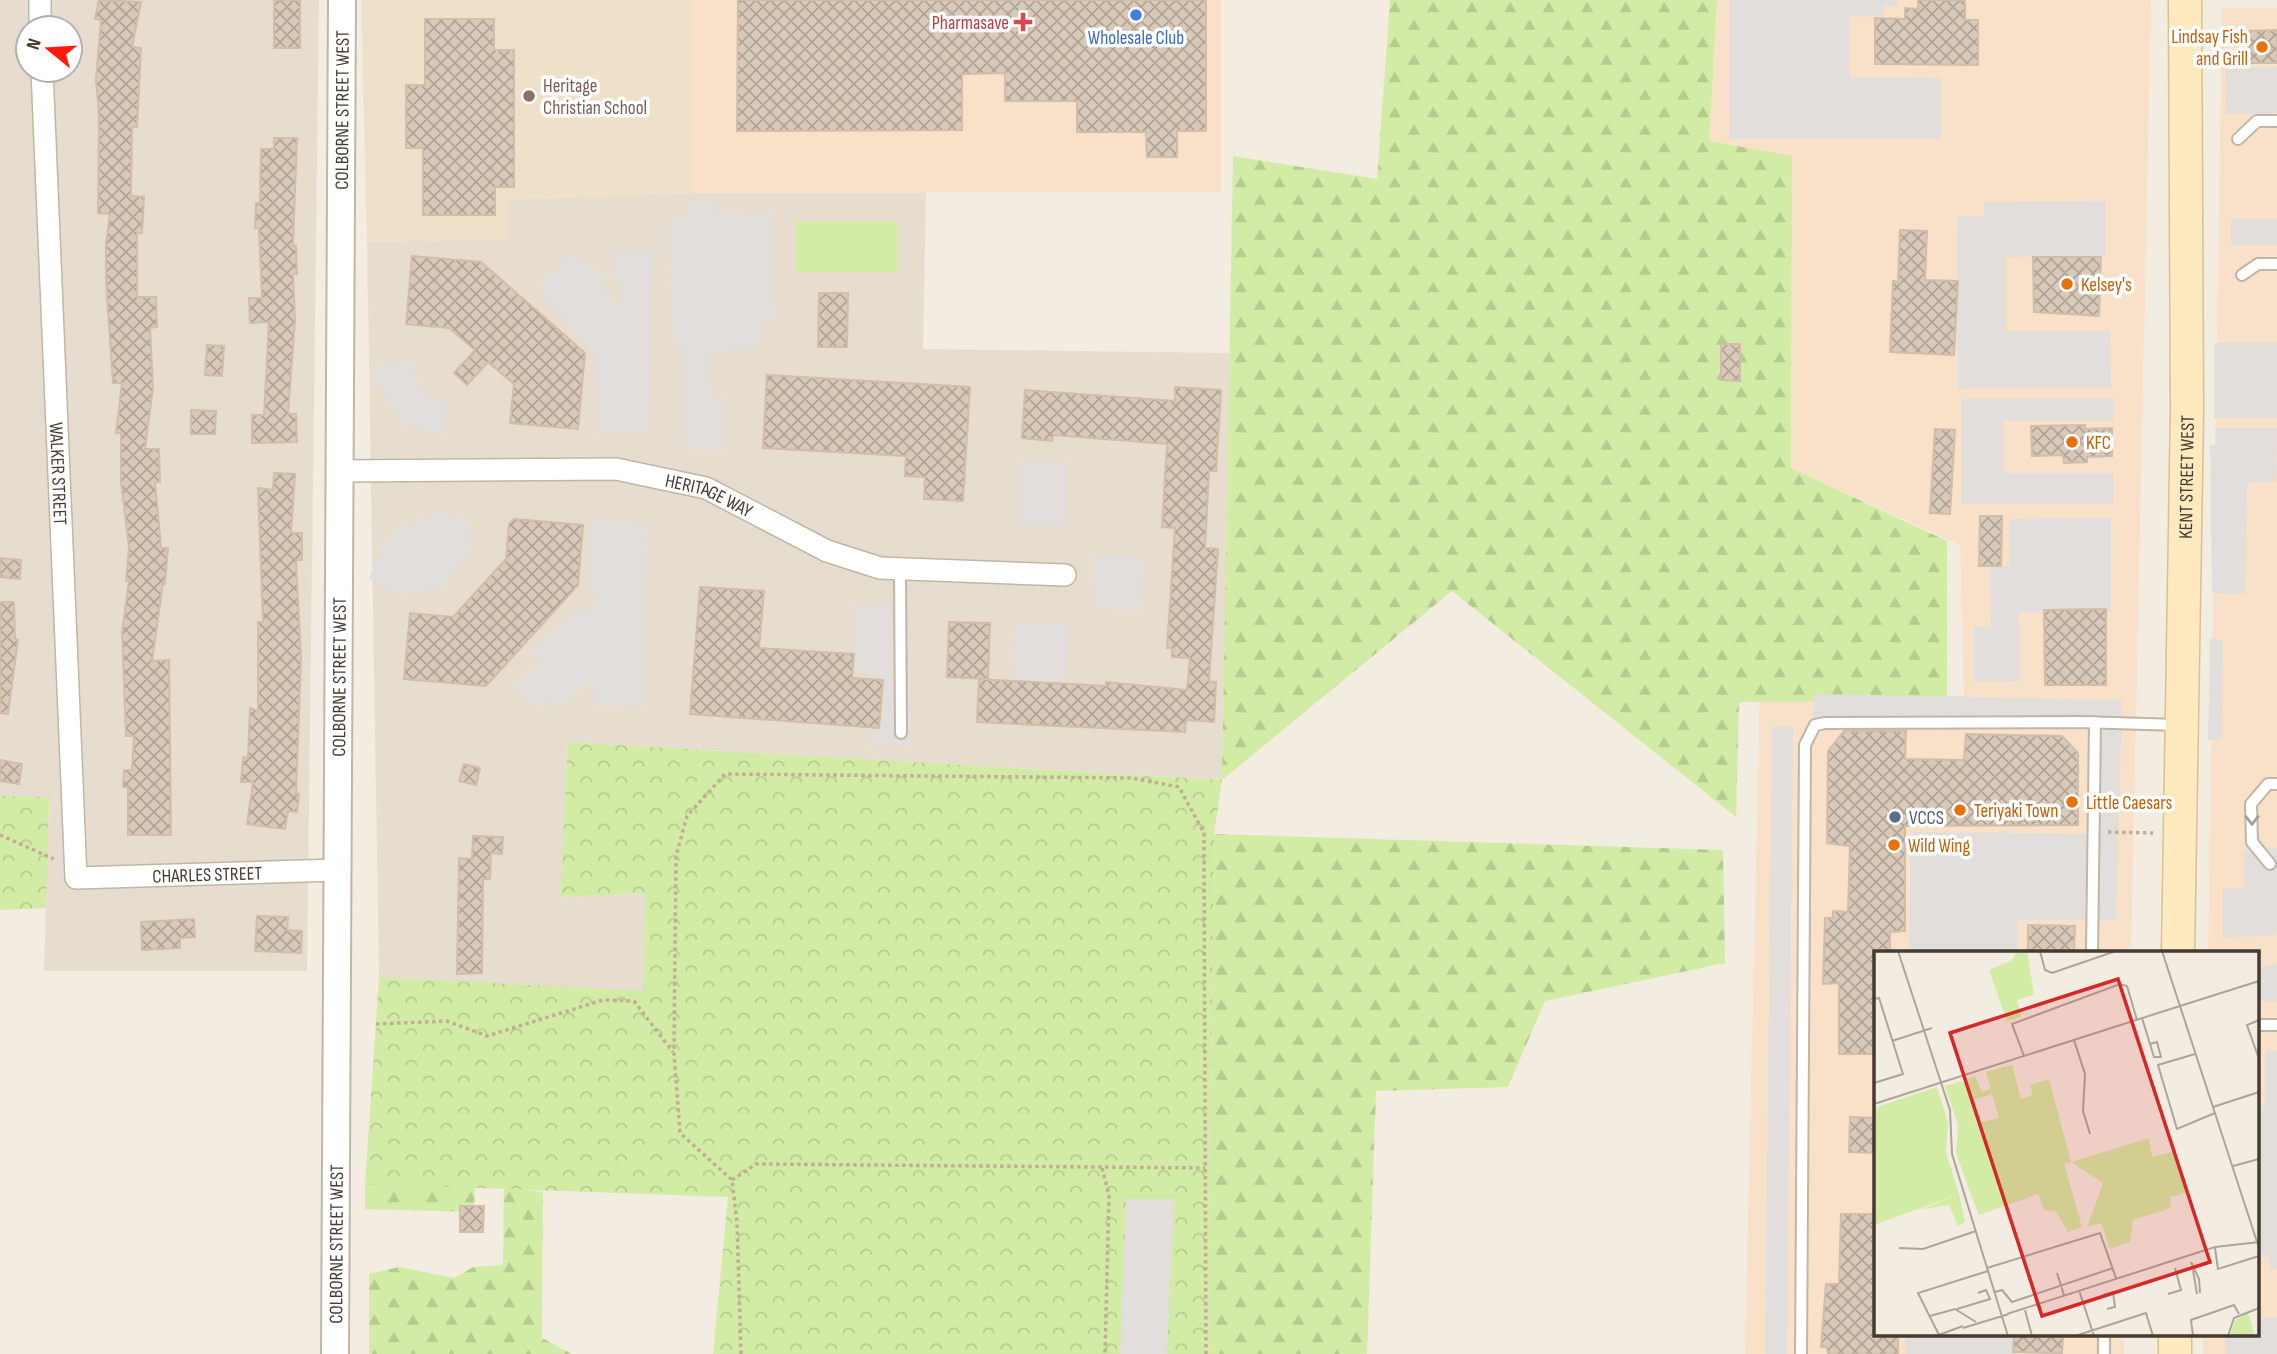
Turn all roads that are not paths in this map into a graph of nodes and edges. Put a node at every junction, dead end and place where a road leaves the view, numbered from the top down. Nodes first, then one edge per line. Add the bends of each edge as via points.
1 (342, 0) edge
2 (2185, 0) edge
3 (43, 84) edge
4 (2277, 121) edge
5 (2238, 139) dead end
6 (2277, 264) edge
7 (2242, 275) dead end
8 (340, 471) junction
9 (900, 569) junction
10 (1065, 575) dead end
11 (2095, 722) junction
12 (2181, 726) junction
13 (901, 733) dead end
14 (2277, 784) edge
15 (2270, 863) dead end
16 (338, 870) junction
17 (76, 873) joint
18 (2092, 951) edge
19 (2178, 951) edge
20 (2104, 1336) edge
21 (2175, 1336) edge
22 (335, 1354) edge
23 (1801, 1354) edge
24 (2104, 1354) edge
25 (2175, 1354) edge

1 - 8 street, COLBORNE STREET WEST
2 - 12 main road, KENT STREET WEST via 2188,411
3 - 17 street, WALKER STREET
4 - 5 lane via 2257,121
6 - 7 lane via 2258,264
8 - 9 street, HERITAGE WAY via 615,469 706,488 827,551 880,568
8 - 16 street, COLBORNE STREET WEST
9 - 10 street, HERITAGE WAY
9 - 13 lane
11 - 12 lane
11 - 18 lane
11 - 23 lane via 1825,723 1815,725 1808,735 1804,759
12 - 19 main road, KENT STREET WEST
14 -> 15 lane via 2268,784 2251,803 2252,842
16 - 17 street, CHARLES STREET
16 - 22 street, COLBORNE STREET WEST
20 - 24 lane
21 - 25 main road

